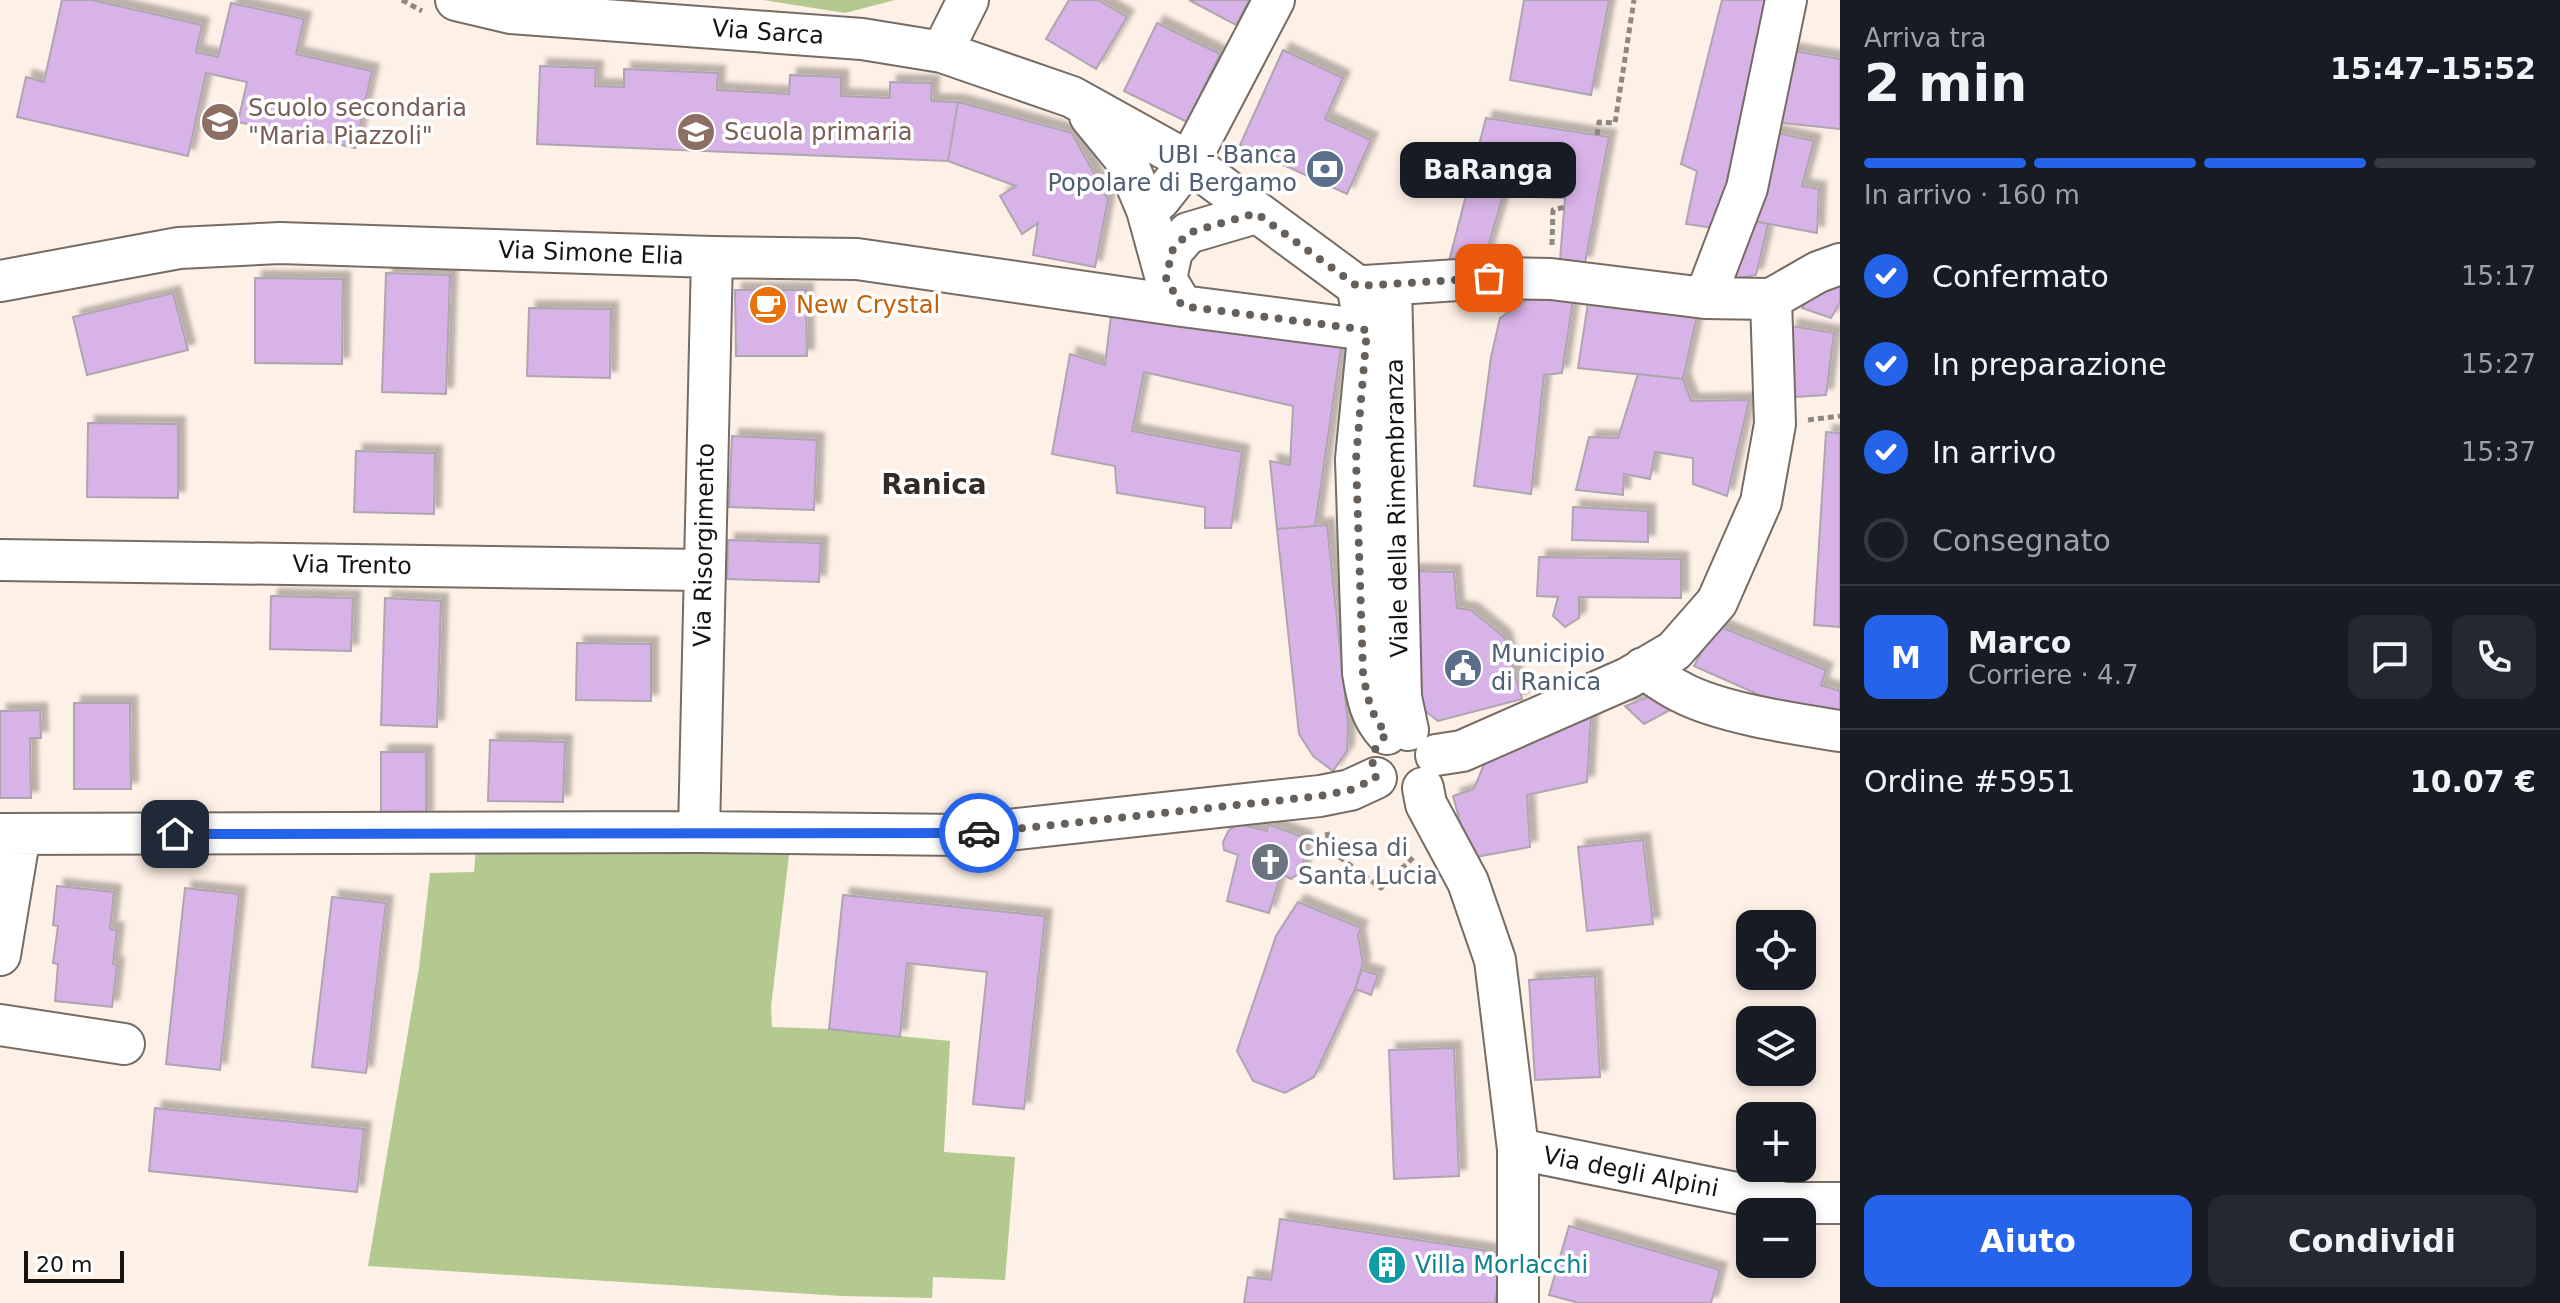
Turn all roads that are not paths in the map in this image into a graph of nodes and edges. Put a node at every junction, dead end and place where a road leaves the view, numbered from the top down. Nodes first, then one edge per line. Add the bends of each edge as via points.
1 (968, 0) edge
2 (1274, 0) edge
3 (1786, 0) edge
4 (442, 7) edge
5 (942, 52) junction
6 (1072, 97) junction
7 (1189, 162) junction
8 (1147, 210) junction
9 (1256, 213) junction
10 (712, 257) junction
11 (1840, 264) edge
12 (0, 281) edge
13 (1374, 286) junction
14 (1174, 292) junction
15 (1705, 298) junction
16 (1771, 299) junction
17 (1367, 330) junction
18 (0, 560) edge
19 (703, 570) junction
20 (1643, 668) junction
21 (1840, 731) edge
22 (1414, 752) junction
23 (699, 832) junction
24 (10, 834) edge
25 (0, 955) edge
26 (0, 1025) edge
27 (124, 1044) dead end
28 (1518, 1149) junction
29 (1840, 1203) edge
30 (1518, 1303) edge

1 - 5 street
2 - 7 street
3 - 15 street via 1747,188
4 - 5 street, Via Sarca via 862,39
5 - 6 street, Via Sarca
6 - 7 street, Via Sarca
6 - 8 street via 1126,160
7 - 8 street
7 - 9 street, Via Sarca
8 - 14 street
9 - 13 street, Via Sarca
9 - 14 street via 1188,233 1172,251
10 - 12 street, Via Simone Elia via 280,243 179,248
10 - 14 street, Via Simone Elia via 857,259
10 - 19 street, Via Risorgimento
11 - 16 street
13 - 15 street via 1551,279
13 - 17 street
13 - 22 street, Viale della Rimembranza via 1401,697
14 - 17 street, Via Simone Elia
15 - 16 street
16 - 20 street via 1775,424 1761,502 1717,602 1674,651
17 - 22 street via 1356,459 1363,673 1376,722
18 - 19 street, Via Trento
19 - 23 street, Via Risorgimento
20 - 21 street via 1702,701
20 - 22 street via 1462,751
22 - 23 street via 1378,743 1372,754 1376,778 1320,796 963,835
22 - 28 street via 1426,804 1468,882 1495,960
23 - 24 street
24 - 25 street
26 - 27 street
28 - 29 street, Via degli Alpini via 1786,1203
28 - 30 street

